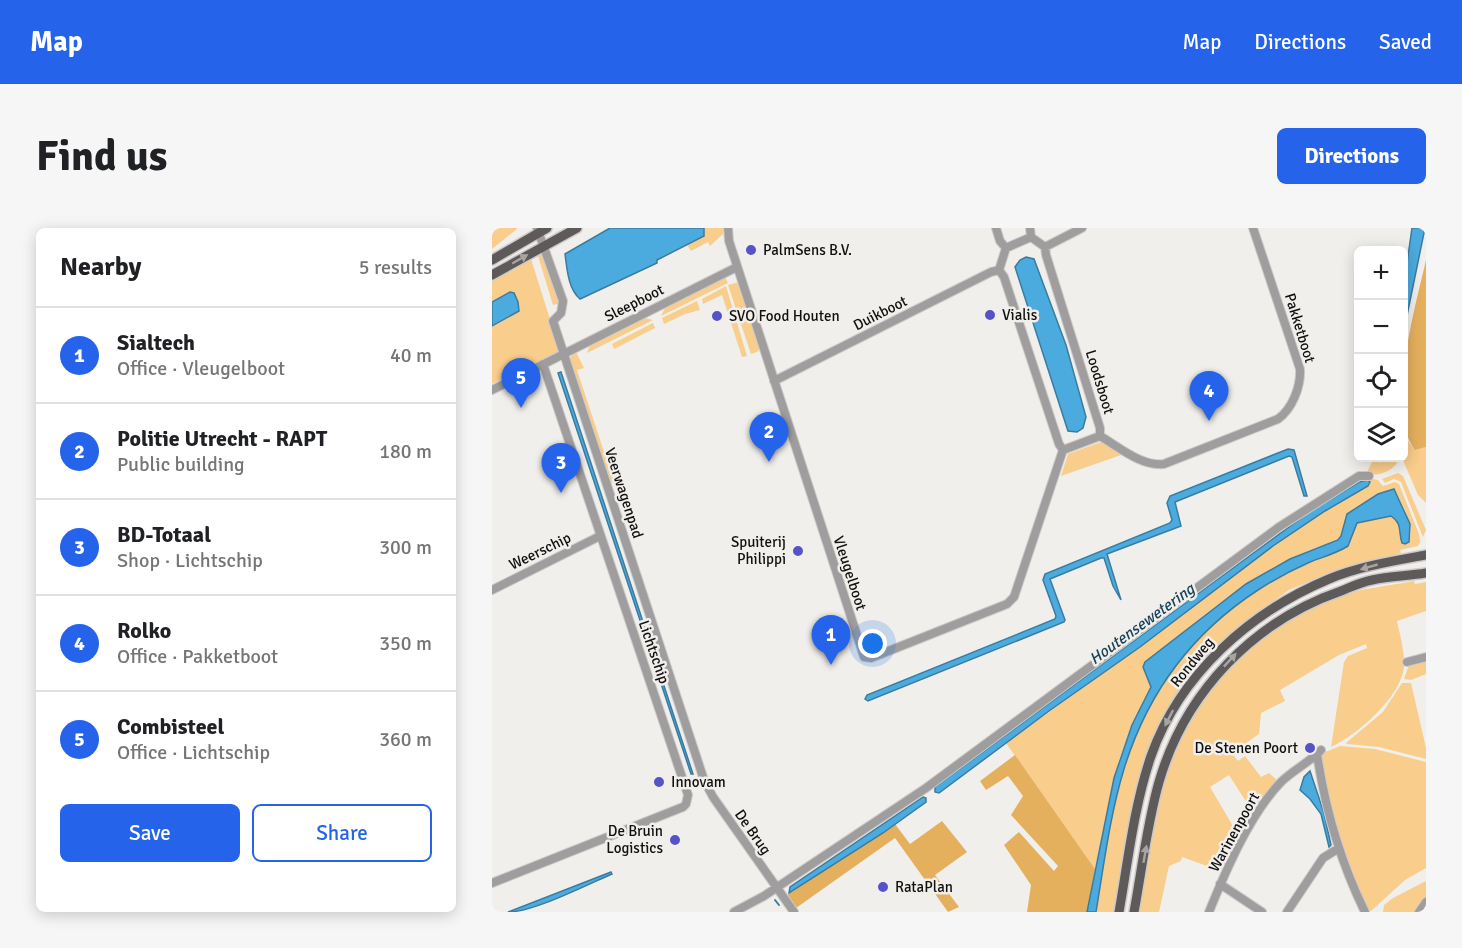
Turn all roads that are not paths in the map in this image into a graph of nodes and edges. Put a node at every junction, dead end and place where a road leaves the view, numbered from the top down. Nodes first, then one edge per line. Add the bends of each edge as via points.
1 (577, 228) edge
2 (728, 228) edge
3 (996, 228) edge
4 (1030, 228) edge
5 (1082, 228) edge
6 (1253, 228) edge
7 (542, 229) edge
8 (1031, 237) junction
9 (545, 244) junction
10 (1045, 246) junction
11 (1006, 248) junction
12 (492, 260) edge
13 (737, 267) junction
14 (999, 270) junction
15 (492, 275) edge
16 (564, 354) junction
17 (543, 364) junction
18 (774, 381) junction
19 (492, 390) edge
20 (1100, 436) junction
21 (1063, 450) junction
22 (1369, 476) dead end
23 (600, 536) junction
24 (1426, 555) edge
25 (1426, 573) edge
26 (492, 590) edge
27 (1426, 657) edge
28 (1407, 662) dead end
29 (687, 729) joint
30 (1339, 848) junction
31 (492, 883) edge
32 (1220, 884) junction
33 (777, 888) junction
34 (1426, 902) edge
35 (734, 912) edge
36 (794, 912) edge
37 (1119, 912) edge
38 (1134, 912) edge
39 (1209, 912) edge
40 (1262, 912) edge
41 (1287, 912) edge
42 (1365, 912) edge
43 (1419, 912) edge

1 - 9 main road
2 - 13 street, Vleugelboot
3 - 11 street
4 - 8 street
5 - 10 street
6 - 20 street, Pakketboot via 1300,369 1300,382 1285,414 1156,465
7 - 9 street, Veerwagenpad
7 - 12 main road
8 - 10 street
8 - 11 street
15 -> 9 main road
9 - 16 street, Veerwagenpad via 563,304 553,321
10 - 20 street, Loodsboot
11 - 14 street
13 - 16 street, Sleepboot
13 - 18 street, Vleugelboot
14 - 18 street, Duikboot
14 - 21 street via 1005,277
16 - 17 street, Sleepboot
16 - 29 street, Veerwagenpad
17 - 19 street
17 - 23 street, Lichtschip
18 - 21 street, Vleugelboot via 862,655 867,658 1007,604 1014,597
20 - 21 street, Loodsboot
22 - 33 street via 1359,476 1279,527 926,788
23 - 26 street, Weerschip
23 - 31 street, Lichtschip via 688,800 683,807
24 -> 37 main road, Rondweg via 1331,578 1286,599 1238,632 1198,673 1151,755
38 -> 25 main road, Rondweg via 1159,782 1172,746 1211,681 1262,632 1315,600 1371,580
27 - 28 street
29 - 33 street, De Brug via 707,788
30 - 32 street, Warinenpoort via 1323,787 1319,752 1289,774 1267,798
30 - 41 street via 1323,858
30 - 42 street
32 - 39 street, Warinenpoort
32 - 40 street
33 - 35 street
33 - 36 street, De Brug
34 - 43 street

